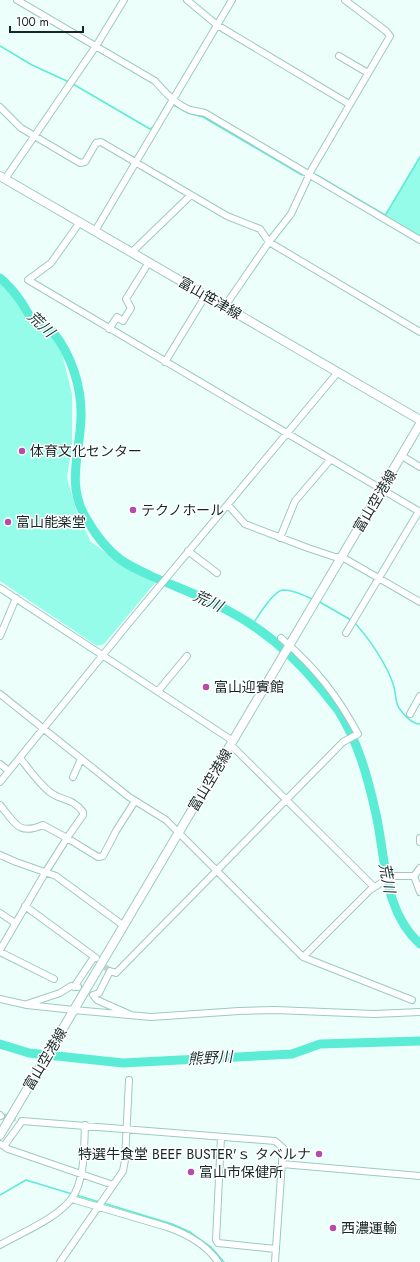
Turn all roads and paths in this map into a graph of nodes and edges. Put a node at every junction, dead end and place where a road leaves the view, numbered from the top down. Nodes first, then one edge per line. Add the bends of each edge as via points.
1 (17, 0) edge
2 (124, 0) edge
3 (187, 0) edge
4 (232, 0) edge
5 (345, 0) edge
6 (217, 25) junction
7 (96, 46) junction
8 (339, 56) dead end
9 (368, 73) junction
10 (171, 102) junction
11 (349, 104) junction
12 (0, 107) edge
13 (34, 136) junction
14 (136, 162) junction
15 (309, 174) junction
16 (3, 177) edge
17 (191, 195) junction
18 (80, 222) junction
19 (95, 231) junction
20 (420, 240) edge
21 (269, 242) junction
22 (132, 252) junction
23 (149, 262) junction
24 (206, 295) junction
25 (225, 306) junction
26 (109, 329) junction
27 (420, 332) edge
28 (165, 362) junction
29 (338, 372) junction
30 (420, 420) edge
31 (420, 424) edge
32 (286, 434) junction
33 (402, 456) junction
34 (330, 460) junction
35 (420, 467) edge
36 (382, 490) junction
37 (228, 505) junction
38 (419, 512) edge
39 (280, 538) junction
40 (188, 551) junction
41 (342, 557) junction
42 (217, 573) dead end
43 (379, 578) junction
44 (0, 588) edge
45 (16, 598) junction
46 (420, 602) edge
47 (346, 633) dead end
48 (0, 636) edge
49 (281, 638) dead end
50 (290, 646) junction
51 (103, 655) junction
52 (187, 656) dead end
53 (158, 691) junction
54 (0, 694) edge
55 (420, 696) edge
56 (410, 714) dead end
57 (43, 728) junction
58 (232, 743) junction
59 (20, 758) junction
60 (81, 759) junction
61 (0, 764) edge
62 (9, 771) junction
63 (73, 778) dead end
64 (0, 782) edge
65 (286, 800) junction
66 (135, 801) junction
67 (0, 805) edge
68 (179, 833) junction
69 (68, 838) junction
70 (420, 838) edge
71 (420, 842) edge
72 (0, 855) edge
73 (420, 868) edge
74 (217, 870) junction
75 (45, 872) junction
76 (414, 876) junction
77 (377, 885) junction
78 (420, 892) edge
79 (25, 906) junction
80 (0, 913) edge
81 (15, 923) junction
82 (124, 926) junction
83 (0, 951) edge
84 (303, 957) junction
85 (54, 979) dead end
86 (0, 999) edge
87 (412, 1000) dead end
88 (26, 1004) junction
89 (73, 1012) junction
90 (420, 1012) edge
91 (131, 1016) junction
92 (129, 1080) dead end
93 (85, 1125) junction
94 (127, 1128) junction
95 (0, 1135) edge
96 (220, 1137) junction
97 (2, 1145) edge
98 (282, 1164) junction
99 (81, 1174) junction
100 (420, 1176) edge
101 (113, 1185) junction
102 (72, 1199) junction
103 (98, 1206) junction
104 (218, 1243) junction
105 (0, 1245) edge
106 (276, 1249) junction
107 (208, 1254) junction
108 (60, 1262) edge
109 (218, 1262) edge
110 (275, 1262) edge

1 - 7 street
2 - 7 street
3 - 6 street
4 - 6 street
5 - 9 street via 390,36
6 - 10 street
6 - 11 street
7 - 10 street via 155,81
7 - 13 street
8 - 9 street
9 - 11 street
10 - 14 street
10 - 15 street via 189,110 205,113
11 - 15 street
12 - 13 street via 21,128
13 - 14 street via 80,163 85,162 96,142 101,142
13 - 16 street
14 - 17 street
14 - 19 street
15 - 20 street
15 - 21 street via 296,207
16 - 18 main road, 富山笹津線
17 - 21 street via 227,216 260,229
17 - 22 street
18 - 19 main road, 富山笹津線
18 - 26 street via 51,263 28,280
19 - 22 main road, 富山笹津線
21 - 25 street
21 - 27 street
22 - 23 main road, 富山笹津線
23 - 24 main road, 富山笹津線
23 - 26 street via 126,299 131,308 123,320 117,316
24 - 25 main road, 富山笹津線
24 - 28 street
25 - 29 main road, 富山笹津線
26 - 28 street
28 - 32 street
29 - 30 main road, 富山笹津線
29 - 32 street
31 - 33 main road, 富山空港線
32 - 34 street
32 - 37 street
33 - 35 street
33 - 36 main road, 富山空港線
34 - 36 street
34 - 39 street via 295,501
36 - 38 street
36 - 41 main road, 富山空港線
37 - 39 street via 245,524
37 - 40 street
38 - 43 street
39 - 41 street via 335,557
40 - 42 street
40 - 51 street
41 - 43 street
41 - 50 main road, 富山空港線
43 - 46 street
43 - 47 street
44 - 45 street
45 - 48 street
45 - 51 street
49 - 50 street
50 - 58 main road, 富山空港線
50 - 65 street via 329,686 358,734 343,742
51 - 53 street
51 - 57 street
52 - 53 street
53 - 58 street
54 - 57 street
55 - 56 street
57 - 59 street
57 - 60 street
58 - 65 street
58 - 68 main road, 富山空港線
59 - 62 street
59 - 69 street via 46,789 76,803 84,812
60 - 63 street
60 - 66 street
61 - 62 street
62 - 64 street
65 - 74 street
65 - 77 street
66 - 68 street via 166,820
66 - 69 street via 103,856 98,857
67 - 69 street via 13,823 20,828 34,829 43,825
68 - 74 street
68 - 82 main road, 富山空港線
69 - 75 street
70 - 71 street
72 - 75 street
73 - 76 street
74 - 84 street
74 - 91 street via 116,973 110,971 99,993 93,995 97,1000
75 - 79 street
75 - 82 street via 56,876
76 - 77 street via 392,876
76 - 78 street
77 - 84 street
79 - 81 street
79 - 88 street via 95,957 76,987 71,986 60,993
80 - 81 street
81 - 83 street
82 - 89 main road, 富山空港線
83 - 85 street
84 - 87 street
86 - 88 street
88 - 89 street
89 - 91 street
89 - 95 main road, 富山空港線
90 - 91 street via 374,1014 239,1010
92 - 94 street
93 - 94 street
93 - 97 street via 20,1120
93 - 99 street
94 - 96 street
94 - 101 street via 123,1172
96 - 98 street via 275,1141 283,1148
96 - 104 street via 216,1240
97 - 99 street
98 - 100 street
98 - 106 street
99 - 101 street
99 - 102 street
101 - 103 street
102 - 103 street
102 - 105 street via 56,1214
103 - 107 street via 182,1232 194,1239
103 - 108 street
104 - 106 street
104 - 107 street
106 - 110 street
107 - 109 street

